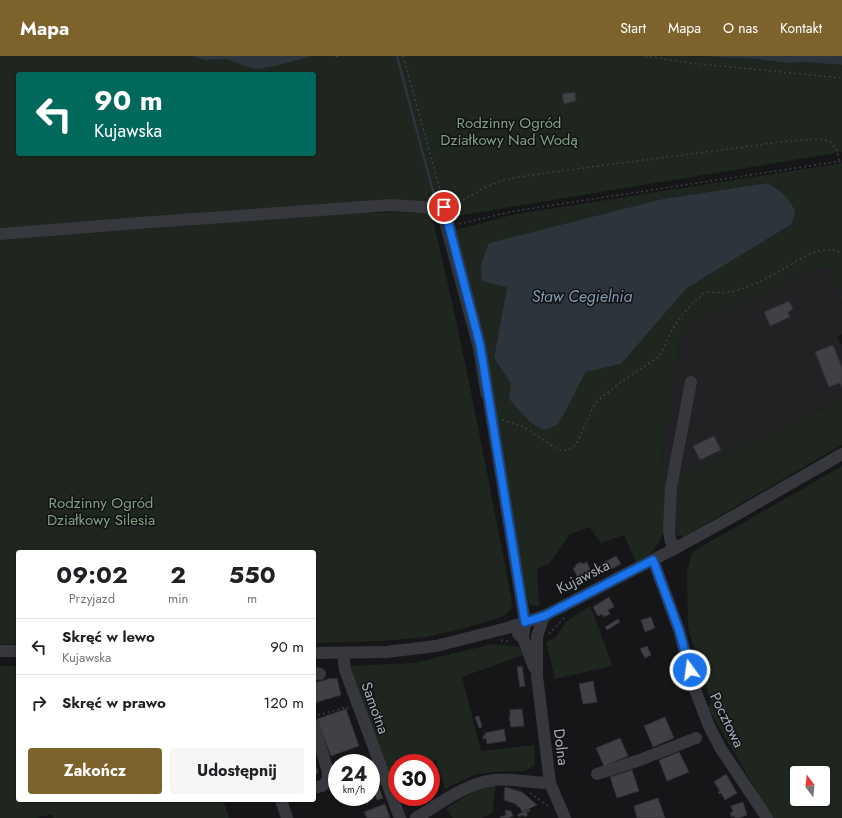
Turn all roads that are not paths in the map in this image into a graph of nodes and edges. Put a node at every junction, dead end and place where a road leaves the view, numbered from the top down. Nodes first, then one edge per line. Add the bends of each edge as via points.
1 (0, 234) edge
2 (691, 382) dead end
3 (842, 454) edge
4 (674, 549) junction
5 (653, 560) junction
6 (544, 616) junction
7 (525, 622) junction
8 (507, 628) junction
9 (536, 636) junction
10 (523, 638) junction
11 (0, 651) edge
12 (16, 651) edge
13 (316, 653) edge
14 (343, 653) junction
15 (537, 676) junction
16 (316, 732) edge
17 (696, 738) dead end
18 (597, 774) dead end
19 (550, 783) junction
20 (316, 788) edge
21 (282, 802) edge
22 (286, 818) edge
23 (400, 818) edge
24 (416, 818) edge
25 (565, 818) edge
26 (767, 818) edge

1 - 7 street via 383,206 444,207 480,345
2 - 4 street via 671,487 669,531
3 - 4 street, Kujawska
4 - 5 street, Kujawska
5 - 6 street, Kujawska
5 - 26 street, Pocztowa via 679,630 694,687 709,726
6 - 7 street, Kujawska
6 - 9 street, Dolna
7 - 8 street, Kujawska
7 - 9 street
7 - 10 street, Dolna
8 - 10 street
8 - 14 street, Kujawska via 436,646 386,652
9 - 15 street, Dolna
10 - 15 street, Dolna
11 - 12 street
13 - 14 street, Kujawska
14 - 23 street, Samotna via 344,670 362,733
15 - 19 street, Dolna
16 - 20 street via 328,772 328,781
17 - 18 street via 637,762
19 - 24 street via 492,780 471,785
19 - 25 street, Dolna
21 - 22 street

